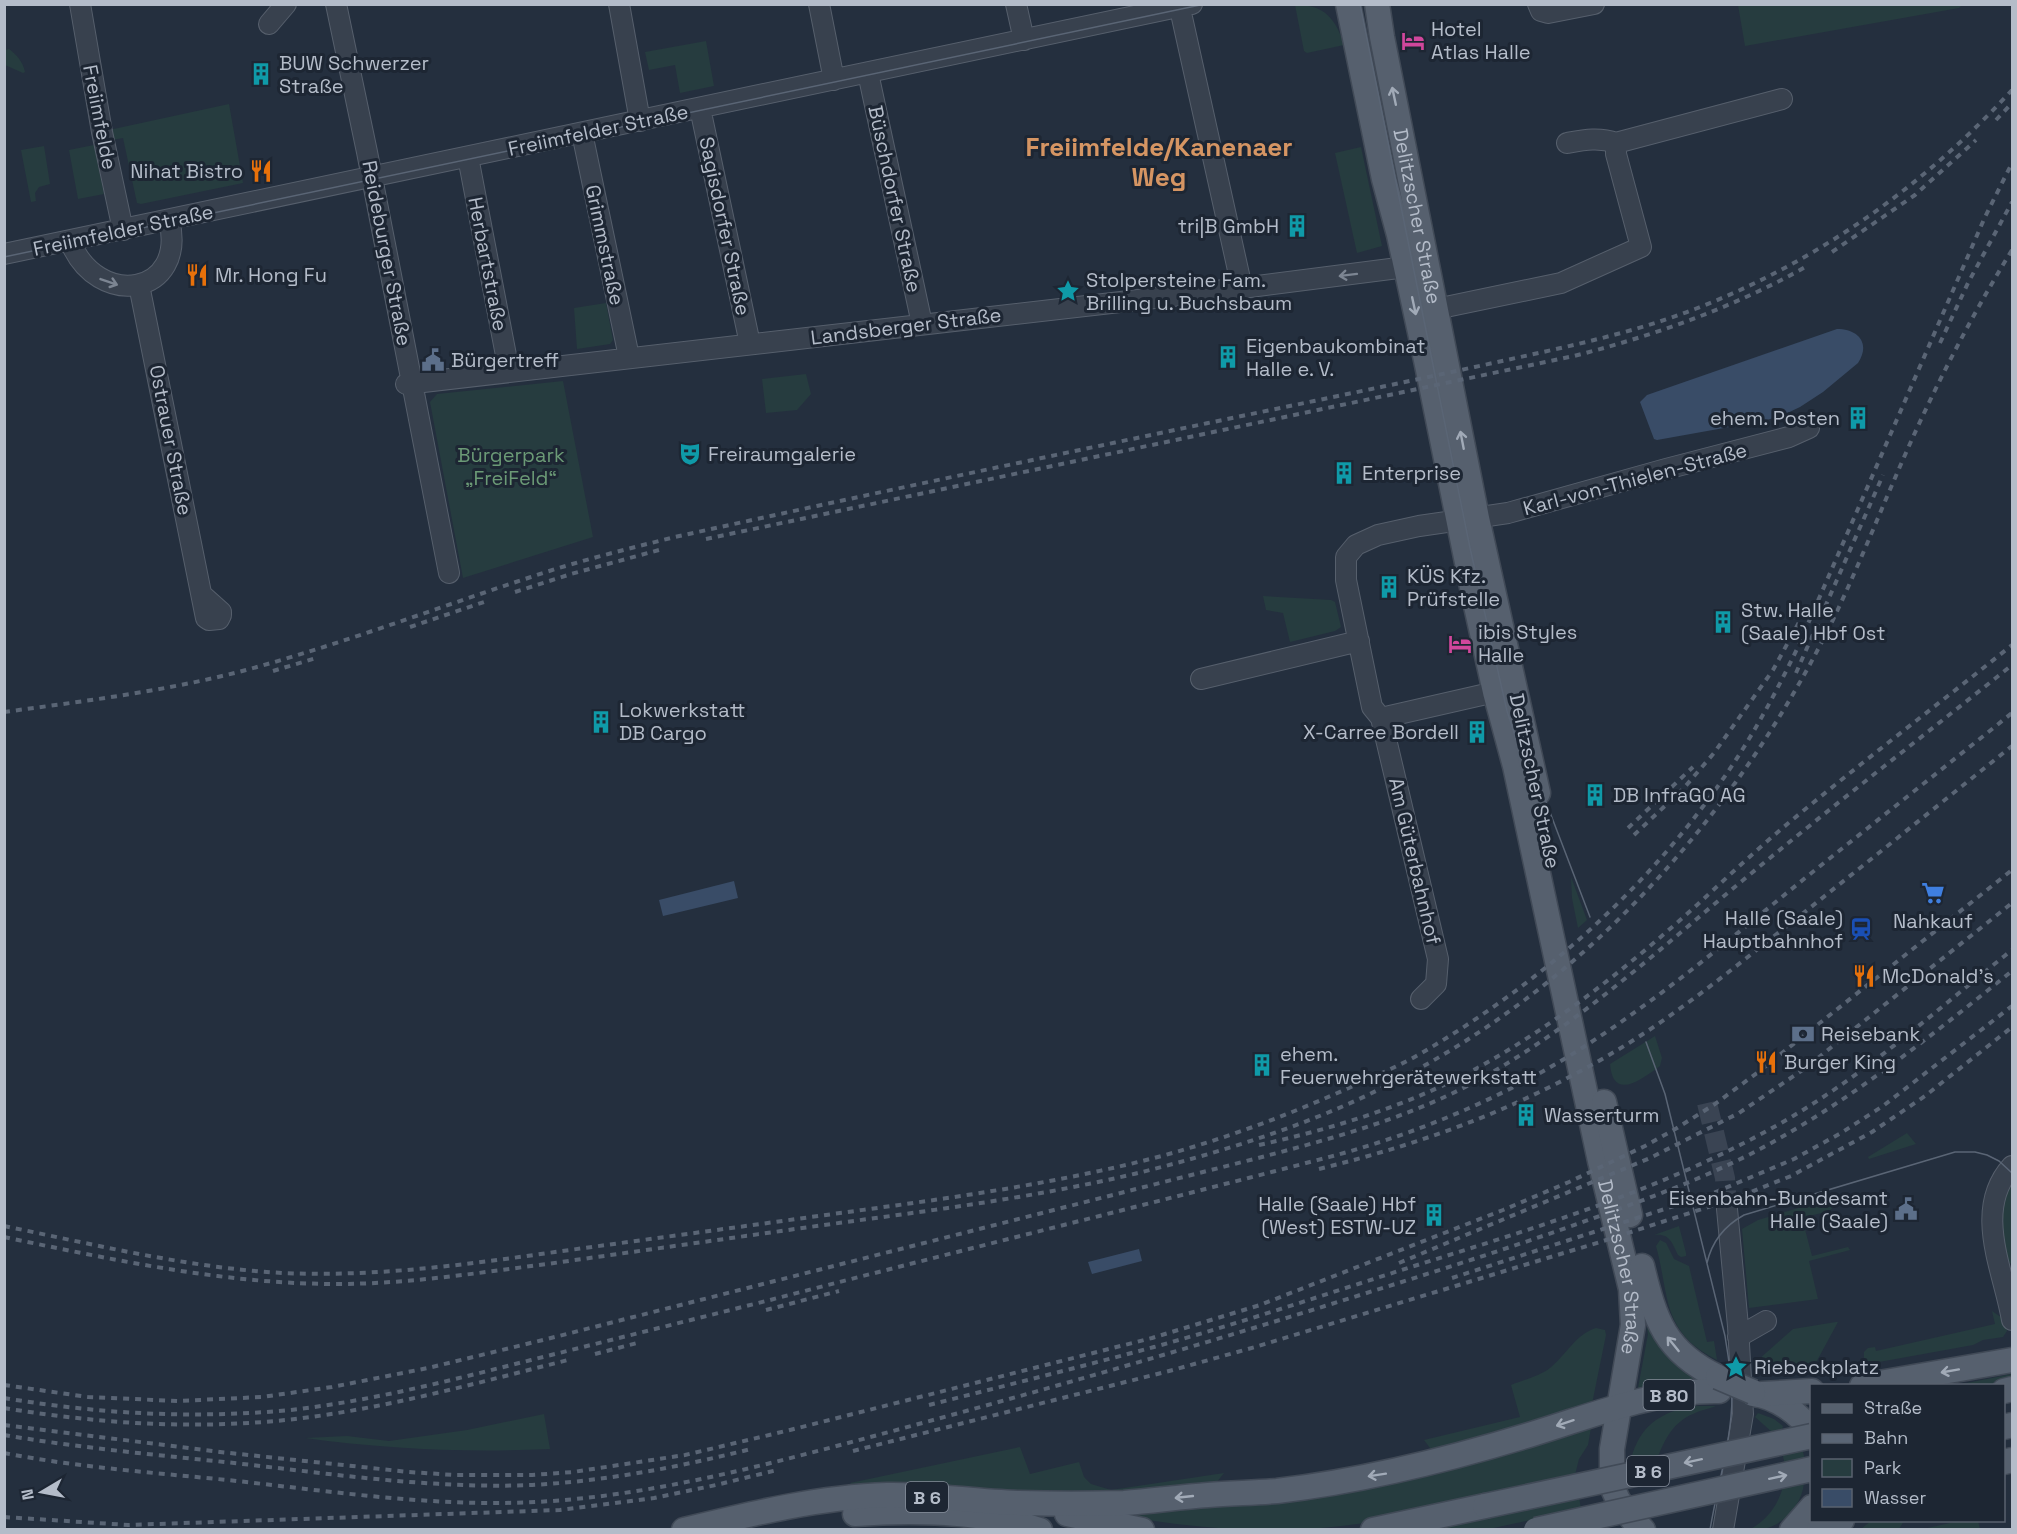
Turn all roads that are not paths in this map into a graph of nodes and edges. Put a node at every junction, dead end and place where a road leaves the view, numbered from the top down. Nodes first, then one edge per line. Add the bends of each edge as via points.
1 (80, 4) edge
2 (286, 4) edge
3 (336, 4) edge
4 (619, 4) edge
5 (819, 4) edge
6 (1016, 4) edge
7 (1348, 4) edge
8 (1377, 4) edge
9 (1538, 4) edge
10 (1594, 4) edge
11 (1184, 5) edge
12 (269, 24) dead end
13 (1024, 40) junction
14 (867, 73) junction
15 (834, 80) junction
16 (1782, 99) dead end
17 (700, 108) junction
18 (640, 121) junction
19 (582, 134) junction
20 (1567, 143) dead end
21 (1616, 143) junction
22 (468, 157) junction
23 (372, 178) junction
24 (170, 220) junction
25 (123, 230) junction
26 (70, 241) junction
27 (4, 254) edge
28 (1406, 267) junction
29 (140, 285) junction
30 (1242, 288) junction
31 (1436, 309) junction
32 (921, 324) junction
33 (750, 344) junction
34 (629, 357) junction
35 (508, 371) junction
36 (409, 384) junction
37 (1809, 428) dead end
38 (1467, 519) junction
39 (449, 573) dead end
40 (202, 595) dead end
41 (1359, 641) junction
42 (1201, 679) dead end
43 (1495, 692) junction
44 (1381, 718) junction
45 (1421, 999) dead end
46 (2013, 1166) edge
47 (1728, 1209) tunnel mouth
48 (2013, 1320) edge
49 (1766, 1321) dead end
50 (1738, 1337) junction
51 (2011, 1359) edge
52 (1718, 1384) junction
53 (1873, 1384) edge
54 (1810, 1391) edge
55 (1755, 1393) junction
56 (1621, 1405) junction
57 (1810, 1431) edge
58 (1810, 1434) edge
59 (1810, 1469) edge
60 (1614, 1491) junction
61 (1810, 1509) edge
62 (1024, 1518) edge
63 (684, 1530) edge
64 (756, 1530) edge
65 (1078, 1530) edge
66 (1142, 1530) edge
67 (1372, 1530) edge
68 (1536, 1530) edge
69 (1603, 1530) edge
70 (1644, 1530) edge
71 (1723, 1530) edge
72 (1791, 1530) edge

1 - 25 street, Freiimfelde
2 - 12 street
3 - 23 street, Reideburger Straße
4 - 18 street
5 - 15 street
6 - 13 street
7 - 28 main road, Delitzscher Straße
31 -> 8 main road, Delitzscher Straße
9 - 10 street via 1541,11 1548,13
11 - 13 street, Freiimfelder Straße
11 - 30 street
13 - 14 street, Freiimfelder Straße
14 - 15 street, Freiimfelder Straße
14 - 32 street, Büschdorfer Straße
15 - 17 street, Freiimfelder Straße
16 - 21 street
17 - 18 street, Freiimfelder Straße
17 - 33 street, Sagisdorfer Straße
18 - 19 street, Freiimfelder Straße
19 - 22 street, Freiimfelder Straße
19 - 34 street, Grimmstraße
20 - 21 street via 1587,139
21 - 31 street via 1641,247 1561,283
22 - 23 street, Freiimfelder Straße
22 - 35 street, Herbartstraße
23 - 24 street, Freiimfelder Straße
23 - 36 street, Reideburger Straße
24 - 25 street, Freiimfelder Straße
24 - 29 street via 173,244 166,264 151,280
25 - 26 street, Freiimfelder Straße
26 - 27 street, Freiimfelder Straße
26 -> 29 street via 83,264 98,278 124,286
28 -> 30 street, Landsberger Straße
28 -> 38 main road, Delitzscher Straße via 1435,400
29 - 40 street, Ostrauer Straße
30 - 32 street, Landsberger Straße
38 -> 31 main road, Delitzscher Straße
32 - 33 street, Landsberger Straße
33 - 34 street, Landsberger Straße
34 - 35 street, Landsberger Straße
35 - 36 street, Landsberger Straße
36 - 39 street, Reideburger Straße
37 - 38 street, Karl-von-Thielen-Straße via 1789,437 1508,513
38 - 41 street, Am Güterbahnhof via 1378,535 1356,545 1346,557 1346,580
38 - 43 main road, Delitzscher Straße
52 -> 38 main road, Delitzscher Straße via 1676,1348 1662,1329 1648,1293 1572,968 1557,880
41 - 42 street
41 - 44 street, Am Güterbahnhof via 1372,706
43 - 44 street
43 - 56 main road, Delitzscher Straße via 1515,766 1631,1289 1633,1325
44 - 45 street, Am Güterbahnhof via 1438,959 1436,984
46 - 48 street via 1999,1187 1992,1213 1994,1244
47 - 50 street
49 - 50 street
50 - 71 street via 1743,1414
51 -> 53 main road
52 - 55 main road, Delitzscher Straße, bridge
52 - 56 main road, B 80
54 - 55 main road
55 - 57 main road via 1788,1408
56 - 60 main road, B 80 via 1612,1449
56 -> 62 main road via 1391,1473 1276,1491 1209,1494
58 -> 67 main road, B 6, bridge
68 -> 59 main road, bridge
60 - 69 street
60 - 70 main road, B 80 via 1626,1512
61 - 72 main road
62 - 63 main road, B 6 via 887,1495 787,1508
62 - 64 main road, B 6 via 885,1512
62 - 65 main road
62 - 66 main road, B 6

